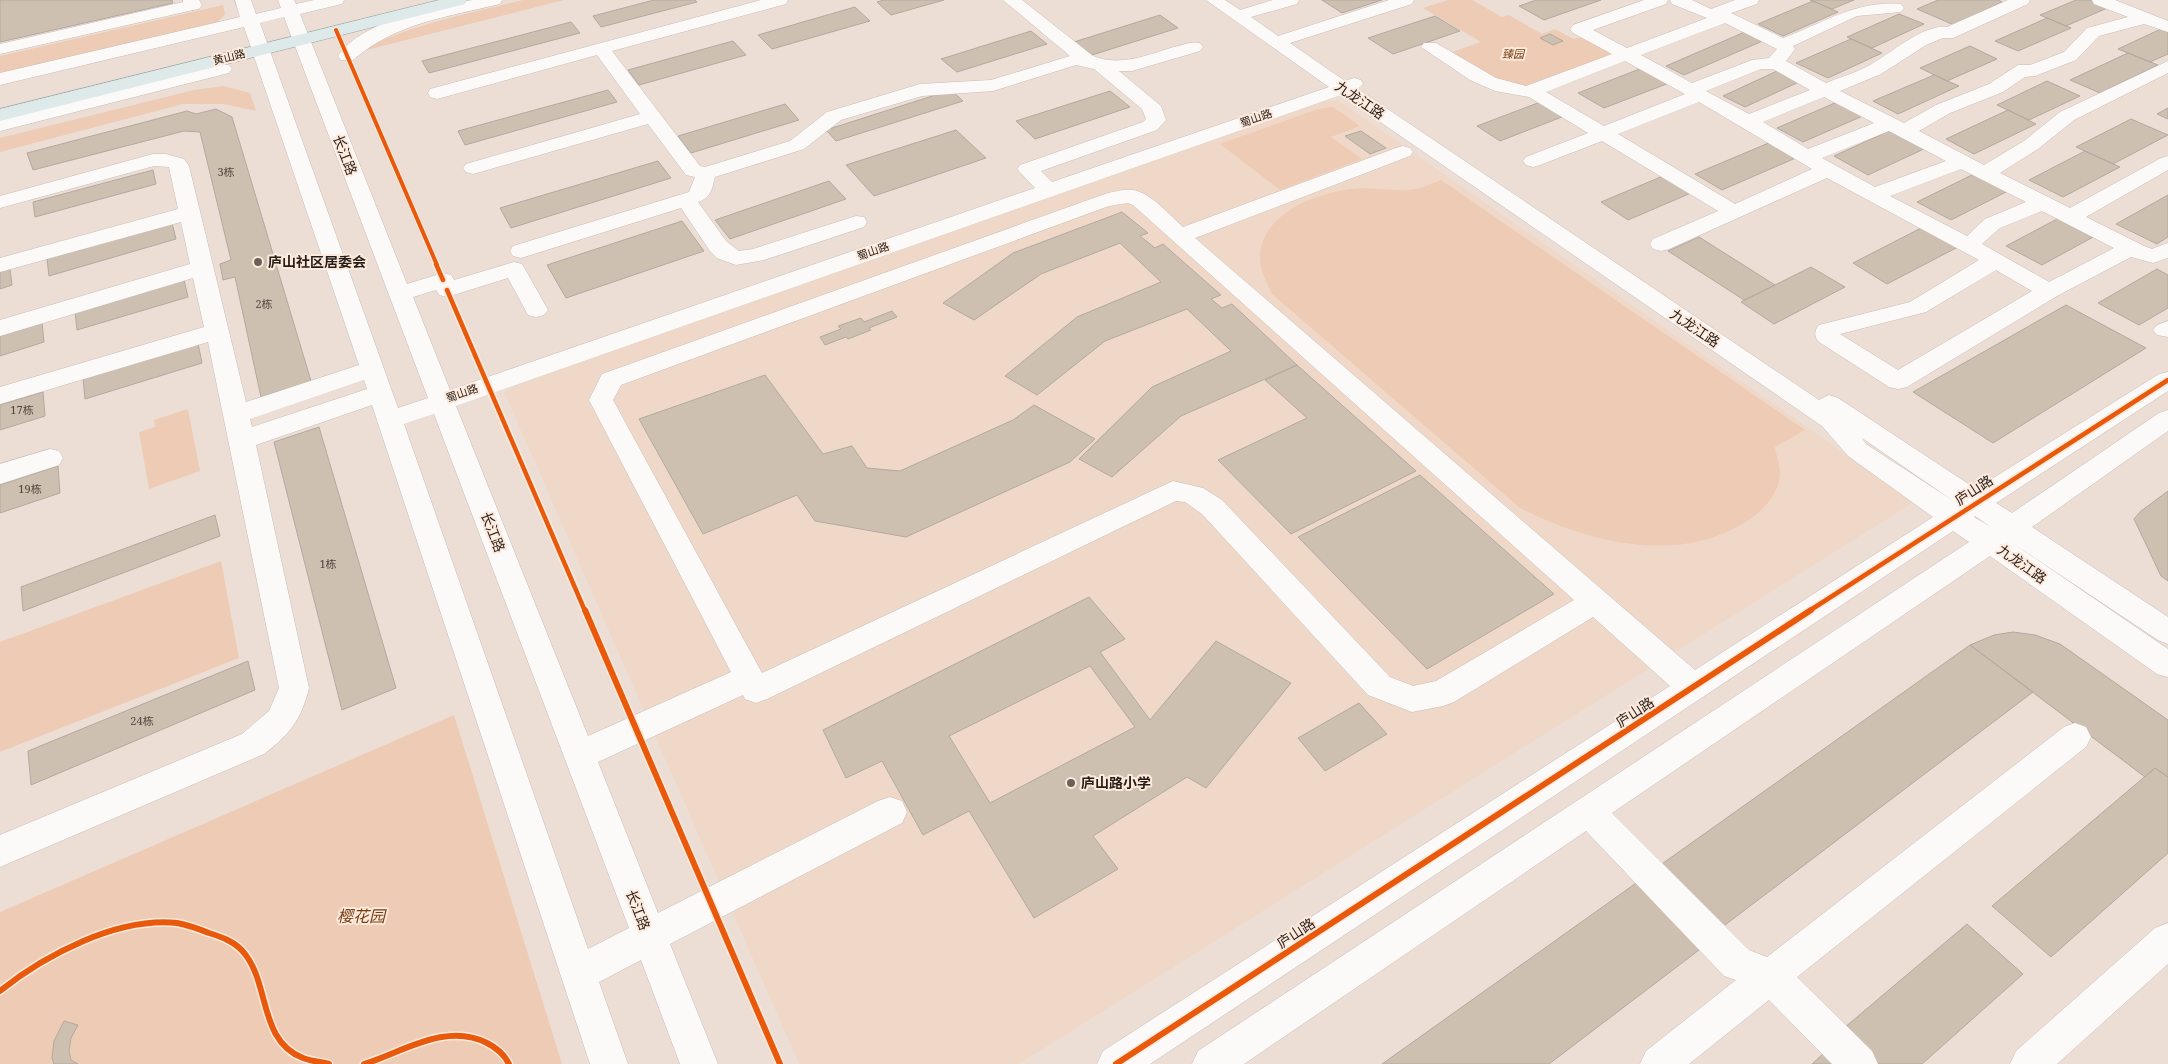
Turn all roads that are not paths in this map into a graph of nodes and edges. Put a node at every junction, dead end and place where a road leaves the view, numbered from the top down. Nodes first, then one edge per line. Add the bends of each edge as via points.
1 (191, 0) edge
2 (336, 0) edge
3 (394, 0) edge
4 (459, 0) edge
5 (494, 0) edge
6 (780, 0) edge
7 (1011, 0) edge
8 (1214, 0) edge
9 (1291, 0) edge
10 (1406, 0) edge
11 (1660, 0) edge
12 (1678, 0) edge
13 (1751, 0) edge
14 (2022, 0) edge
15 (2100, 0) edge
16 (1251, 7) edge
17 (1896, 8) dead end
18 (422, 9) junction
19 (2139, 10) edge
20 (1719, 16) junction
21 (293, 19) edge
22 (218, 28) junction
23 (2168, 28) edge
24 (1282, 40) junction
25 (251, 41) edge
26 (1782, 44) junction
27 (1194, 47) dead end
28 (1430, 47) dead end
29 (0, 49) edge
30 (601, 49) junction
31 (1626, 54) junction
32 (347, 56) dead end
33 (1094, 63) junction
34 (1777, 63) junction
35 (134, 64) junction
36 (2168, 66) edge
37 (223, 69) junction
38 (151, 77) junction
39 (0, 79) edge
40 (316, 80) junction
41 (1344, 81) junction
42 (1532, 91) junction
43 (1827, 91) junction
44 (19, 92) dead end
45 (438, 93) dead end
46 (1696, 93) junction
47 (0, 115) edge
48 (652, 117) junction
49 (1748, 121) junction
50 (0, 125) edge
51 (1897, 128) junction
52 (1603, 133) junction
53 (1403, 152) dead end
54 (1807, 157) junction
55 (1533, 161) dead end
56 (1962, 161) junction
57 (2168, 162) edge
58 (473, 168) dead end
59 (1828, 170) junction
60 (1984, 172) junction
61 (706, 173) junction
62 (1044, 185) junction
63 (1873, 195) junction
64 (686, 199) junction
65 (0, 202) edge
66 (2044, 204) junction
67 (1734, 212) junction
68 (189, 213) junction
69 (2070, 217) junction
70 (856, 222) dead end
71 (1180, 236) junction
72 (912, 237) junction
73 (1661, 244) dead end
74 (1970, 246) junction
75 (2168, 250) edge
76 (522, 251) dead end
77 (2138, 252) junction
78 (1996, 260) junction
79 (935, 261) junction
80 (0, 265) edge
81 (202, 268) junction
82 (2168, 269) edge
83 (2049, 291) junction
84 (399, 294) junction
85 (749, 294) junction
86 (536, 310) dead end
87 (770, 321) junction
88 (0, 328) edge
89 (217, 331) junction
90 (2168, 380) edge
91 (438, 393) junction
92 (0, 396) edge
93 (381, 396) junction
94 (2168, 419) edge
95 (239, 427) junction
96 (50, 458) dead end
97 (0, 474) edge
98 (1965, 510) junction
99 (2001, 534) junction
100 (1596, 601) junction
101 (2168, 632) edge
102 (2168, 665) edge
103 (750, 678) junction
104 (1693, 687) junction
105 (2075, 737) dead end
106 (579, 755) junction
107 (1588, 811) junction
108 (890, 812) dead end
109 (0, 851) edge
110 (648, 937) junction
111 (2168, 940) edge
112 (579, 973) junction
113 (1770, 976) junction
114 (609, 1064) edge
115 (699, 1064) edge
116 (1116, 1064) edge
117 (1211, 1064) edge
118 (1659, 1064) edge
119 (1859, 1064) edge
120 (2029, 1064) edge

1 - 29 street via 193,5
2 - 21 street
3 - 21 main road, 黄山路
4 - 18 main road, 黄山路
5 - 32 street via 380,30
6 - 30 street
7 - 33 street
8 - 16 street, 九龙江路
9 - 16 street
10 - 24 street
11 - 31 street via 1579,29
12 - 20 street
13 - 20 street
14 - 43 street via 1920,42 1875,70
15 - 19 street
16 - 24 street, 九龙江路
17 - 26 street via 1846,14 1810,35
18 - 21 main road, 黄山路
18 - 40 street via 359,35 324,66
19 - 23 street
19 - 51 street via 2093,32 2070,56 2027,70 1996,88
20 - 26 street
20 - 31 street
21 - 25 main road, 黄山路
21 - 25 street
21 - 40 street, 长江路
22 - 25 street
22 - 35 street via 178,48
22 - 39 street
24 - 41 street, 九龙江路
25 - 35 main road, 黄山路
25 - 37 street
25 - 38 main road, 黄山路
25 - 93 street
26 - 34 street via 1786,49 1776,58
27 - 33 street via 1132,66
28 - 42 street via 1498,86 1511,91
30 - 45 street
30 - 48 street
31 - 42 street
31 - 46 street
33 - 61 street via 1075,60 993,85 920,90 834,116 796,145
33 - 62 street via 1149,104 1156,120 1150,126 1027,169
34 - 43 street
34 - 46 street via 1758,64
35 - 44 main road, 黄山路
36 - 60 street via 2067,116 2031,145
37 - 38 street
37 - 50 street
38 - 47 main road, 黄山路
40 - 84 street, 长江路
41 - 62 street, 蜀山路
41 - 98 street, 九龙江路 via 1831,420 1857,450
42 - 52 street
43 - 49 street
43 - 51 street
46 - 49 street
46 - 52 street
48 - 58 street
48 - 61 street via 692,171
49 - 54 street
51 - 54 street
51 - 56 street
52 - 55 street
52 - 67 street
53 - 71 street
54 - 59 street
56 - 60 street
56 - 63 street
57 - 69 street
59 - 63 street
59 - 67 street
60 - 66 street
61 - 64 street via 701,192
62 - 72 street, 蜀山路
62 - 91 street, 蜀山路
63 - 74 street
64 - 70 street via 718,246 736,258 756,256
64 - 76 street
65 - 68 street via 160,160 179,166
66 - 69 street
66 - 74 street via 2007,215 1974,238
67 - 73 street
68 - 80 street
68 - 81 street
69 - 77 street
71 - 79 street via 1140,201 1122,196
71 - 100 street
72 - 79 street
72 - 85 street, 蜀山路
74 - 78 street
75 - 77 street via 2161,254
77 - 82 street
77 - 83 street
78 - 83 street
78 - 83 street via 1918,307 1828,330 1827,337 1898,380
79 - 87 street
81 - 88 street
81 - 89 street
84 - 86 street via 444,280 447,290 514,269
84 - 91 street, 长江路
85 - 87 street
85 - 91 street, 蜀山路
87 - 103 street via 623,374 611,380 601,400
89 - 92 street
89 - 95 street
90 - 98 street, 庐山路
91 - 93 street, 蜀山路
91 - 106 street, 长江路
93 - 95 street, 蜀山路
93 - 112 street
94 - 99 street
95 - 109 street via 294,688 288,711 274,728 253,744
96 - 97 street
98 - 99 street, 九龙江路
98 - 104 street, 庐山路
99 - 101 street, 九龙江路
99 - 102 street, 九龙江路
99 - 107 street
100 - 103 street via 1443,693 1412,699 1379,686 1212,507 1186,491 1173,491 756,690
100 - 104 street
103 - 106 street
104 - 116 street, 庐山路
105 - 113 street
106 - 110 street, 长江路
107 - 113 street via 1737,963
107 - 117 street
108 - 110 street
110 - 112 street
110 - 115 street, 长江路
111 - 120 street
112 - 114 street
113 - 118 street
113 - 119 street

